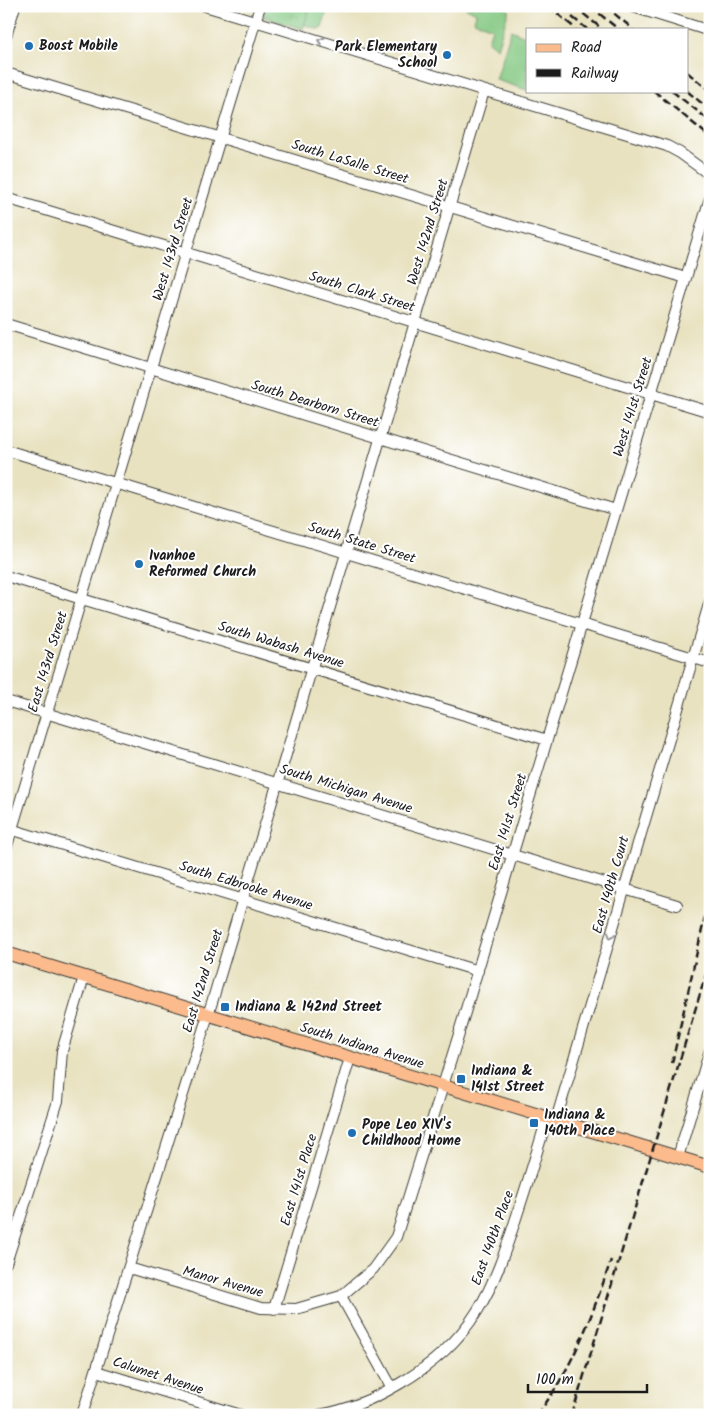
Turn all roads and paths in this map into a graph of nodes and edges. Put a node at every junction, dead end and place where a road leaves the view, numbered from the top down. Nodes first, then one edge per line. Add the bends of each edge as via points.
1 (15, 6) edge
2 (205, 6) edge
3 (260, 6) edge
4 (631, 7) edge
5 (256, 22) junction
6 (710, 31) edge
7 (6, 36) edge
8 (6, 73) edge
9 (484, 91) junction
10 (221, 138) junction
11 (710, 174) edge
12 (6, 198) edge
13 (710, 198) edge
14 (450, 207) junction
15 (186, 253) junction
16 (686, 278) junction
17 (416, 322) junction
18 (6, 324) edge
19 (151, 368) junction
20 (651, 394) junction
21 (710, 412) edge
22 (380, 438) junction
23 (6, 450) edge
24 (117, 484) junction
25 (616, 510) junction
26 (346, 553) junction
27 (6, 576) edge
28 (82, 599) junction
29 (710, 601) edge
30 (582, 624) junction
31 (693, 658) junction
32 (710, 663) edge
33 (312, 669) junction
34 (6, 701) edge
35 (47, 714) junction
36 (547, 740) junction
37 (277, 783) junction
38 (9, 829) edge
39 (6, 849) edge
40 (513, 854) junction
41 (625, 889) junction
42 (242, 900) junction
43 (677, 904) dead end
44 (6, 953) edge
45 (478, 971) junction
46 (84, 977) junction
47 (207, 1016) junction
48 (710, 1050) edge
49 (350, 1058) junction
50 (443, 1086) junction
51 (552, 1119) junction
52 (678, 1158) junction
53 (710, 1167) edge
54 (6, 1263) edge
55 (128, 1268) junction
56 (341, 1296) junction
57 (274, 1309) junction
58 (96, 1371) junction
59 (392, 1388) junction
60 (82, 1415) edge
61 (240, 1415) edge
62 (318, 1415) edge

1 - 7 street
2 - 5 street
3 - 5 street, West 143rd Street
4 - 6 street
9 -> 5 street
5 - 10 street, West 143rd Street
8 - 10 street, South LaSalle Street
9 - 11 street via 667,146
9 - 14 street, West 142nd Street
10 - 14 street, South LaSalle Street
10 - 15 street, West 143rd Street
12 - 15 street, South Clark Street
13 - 16 street, West 141st Street
14 - 16 street, South LaSalle Street
14 - 17 street, West 142nd Street
15 - 17 street, South Clark Street
15 - 19 street, West 143rd Street
16 - 20 street, West 141st Street
17 - 20 street, South Clark Street
17 - 22 street, West 142nd Street
18 - 19 street, South Dearborn Street
19 - 22 street, South Dearborn Street
19 - 24 street, West 143rd Street
20 - 21 street, South Clark Street
20 - 25 street, West 141st Street
22 - 25 street, South Dearborn Street
22 - 26 street, West 142nd Street
23 - 24 street, South State Street
24 - 26 street, South State Street
24 - 28 street, East 143rd Street
25 - 30 street, West 141st Street
26 - 30 street, South State Street
26 - 33 street, East 142nd Street
27 - 28 street, South Wabash Avenue
28 - 33 street, South Wabash Avenue
28 - 35 street, East 143rd Street
29 - 31 street, East 140th Court
30 - 31 street, South State Street
30 - 36 street, East 141st Street
31 - 32 street, South State Street
31 - 41 street, East 140th Court
33 - 36 street, South Wabash Avenue
33 - 37 street, East 142nd Street
34 - 35 street, South Michigan Avenue
35 - 37 street, South Michigan Avenue
35 - 38 street, East 143rd Street
36 - 40 street, East 141st Street
37 - 40 street, South Michigan Avenue
37 - 42 street, East 142nd Street
38 - 39 street, East 143rd Street
38 - 42 street, South Edbrooke Avenue
40 - 41 street, South Michigan Avenue
40 - 45 street, East 141st Street
41 - 43 street, South Michigan Avenue
41 -> 51 street, East 140th Court via 574,1062
42 - 45 street, South Edbrooke Avenue
42 - 47 street, East 142nd Street
44 - 46 main road, South Indiana Avenue
45 - 50 street, East 141st Street
46 - 47 main road, South Indiana Avenue
46 - 54 street via 62,1050 58,1101
47 - 49 main road, South Indiana Avenue
47 - 55 street, East 142nd Street
48 - 52 street
49 - 50 main road, South Indiana Avenue
49 - 57 street, East 141st Place
50 - 51 main road, South Indiana Avenue
50 - 56 street, East 141st Street via 396,1237 374,1269
51 - 52 main road, South Indiana Avenue
51 - 59 street, East 140th Place via 494,1283 482,1305 468,1326 438,1358
52 - 53 main road, South Indiana Avenue
55 - 57 street, Manor Avenue via 240,1304
55 - 58 street, East 142nd Street
56 - 57 street, Manor Avenue via 305,1308
56 - 59 street
58 - 60 street, East 142nd Street
58 - 61 street, Calumet Avenue
59 - 62 street via 370,1400

